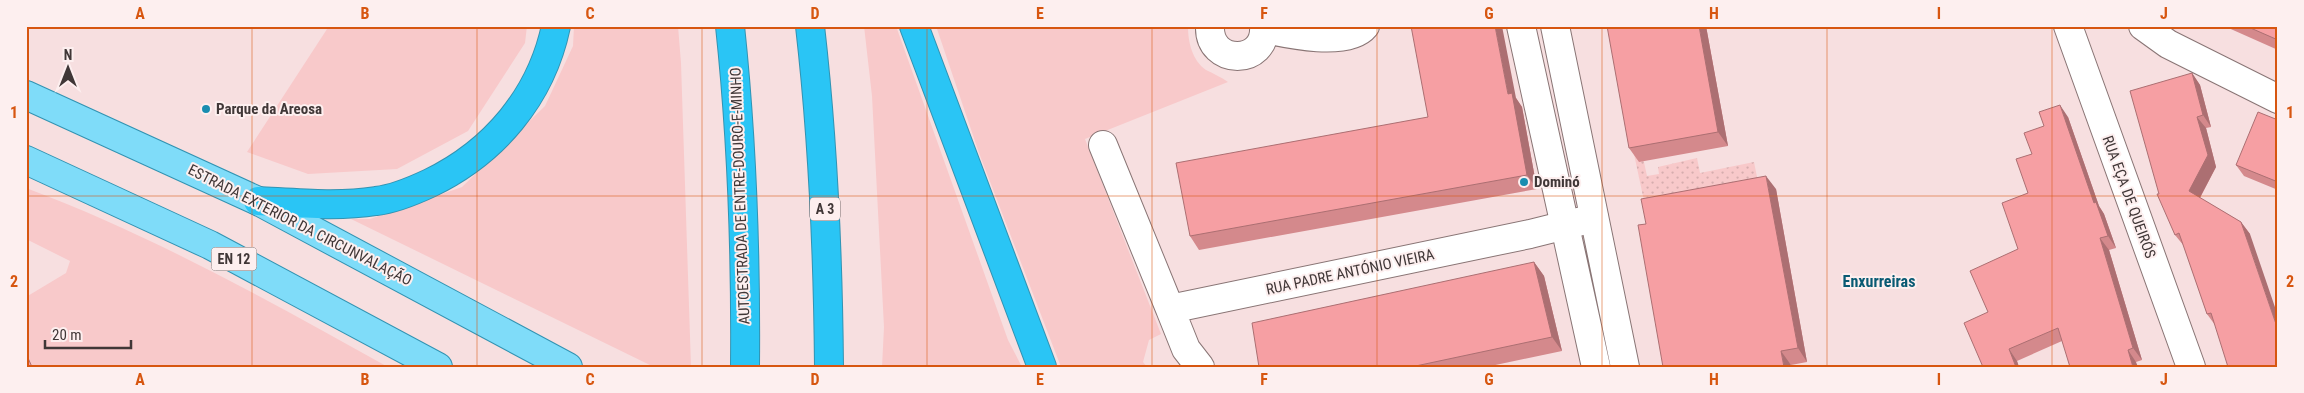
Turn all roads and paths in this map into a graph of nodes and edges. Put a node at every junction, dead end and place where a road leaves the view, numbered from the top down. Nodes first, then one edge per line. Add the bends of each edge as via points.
1 (556, 26) edge
2 (730, 26) edge
3 (810, 26) edge
4 (914, 26) edge
5 (1210, 26) edge
6 (1365, 26) edge
7 (1521, 26) edge
8 (1555, 26) edge
9 (2068, 26) edge
10 (2143, 26) edge
11 (1265, 28) edge
12 (26, 95) edge
13 (2278, 99) edge
14 (1102, 144) dead end
15 (26, 160) edge
16 (258, 201) junction
17 (1594, 218) junction
18 (1564, 226) junction
19 (1170, 310) junction
20 (438, 367) edge
21 (568, 367) edge
22 (745, 367) edge
23 (829, 367) edge
24 (1042, 367) edge
25 (1200, 367) edge
26 (1596, 367) edge
27 (1625, 367) edge
28 (2191, 367) edge

1 - 16 highway via 542,72 523,106 476,156 448,174 415,190 376,201 314,204
2 - 22 highway, AUTOESTRADA DE ENTRE-DOURO-E-MINHO via 746,279
3 - 23 highway, A 3 via 820,123
4 - 24 highway
5 - 11 street via 1212,41 1217,48 1234,56 1251,53 1259,46
6 - 11 street via 1346,36 1329,38 1295,36
7 - 18 street
8 - 17 street
9 - 28 street, RUA EÇA DE QUEIRÓS
10 - 13 street via 2168,44
12 - 16 main road, ESTRADA EXTERIOR DA CIRCUNVALAÇÃO
14 - 19 street
15 - 20 main road, EN 12 via 210,245
16 - 21 main road, ESTRADA EXTERIOR DA CIRCUNVALAÇÃO
17 - 18 street, RUA PADRE ANTÓNIO VIEIRA
17 - 27 street
18 - 19 street, RUA PADRE ANTÓNIO VIEIRA
18 - 26 street
19 - 25 street via 1186,349

